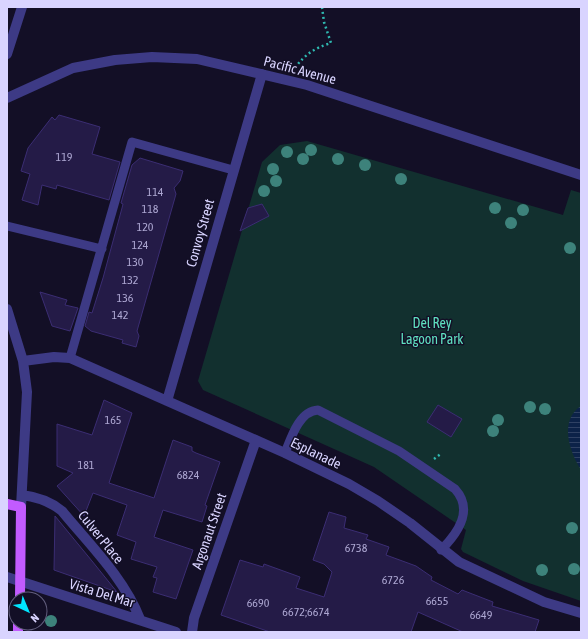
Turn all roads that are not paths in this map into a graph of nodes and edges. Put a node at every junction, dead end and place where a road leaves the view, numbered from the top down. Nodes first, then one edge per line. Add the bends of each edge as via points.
1 (22, 7) edge
2 (7, 54) edge
3 (262, 74) junction
4 (7, 98) edge
5 (233, 170) junction
6 (581, 175) edge
7 (7, 226) edge
8 (102, 249) junction
9 (7, 310) edge
10 (70, 358) junction
11 (23, 361) junction
12 (167, 400) junction
13 (256, 440) junction
14 (285, 453) junction
15 (22, 495) junction
16 (7, 504) edge
17 (21, 507) junction
18 (442, 550) junction
19 (7, 577) edge
20 (20, 581) junction
21 (20, 591) edge
22 (581, 613) edge
23 (140, 619) junction
24 (176, 632) edge
25 (192, 632) edge

1 - 2 street
3 - 4 street, Pacific Avenue via 197,59 152,57 115,60 73,68
3 - 5 street, Convoy Street
3 - 6 street, Pacific Avenue
5 - 8 lane via 132,142
5 - 12 street, Convoy Street
7 - 8 lane
8 - 10 lane
9 - 11 street
10 - 11 street, Esplanade via 54,357
10 - 12 street, Esplanade
11 - 15 street via 27,392
12 - 13 street, Esplanade
13 - 14 street, Esplanade
13 - 25 street, Argonaut Street via 194,618
14 - 18 street, Esplanade via 378,501
14 - 18 lane via 304,416 312,410 318,410 399,451 455,490 462,498 464,510 458,530
15 - 17 street
15 - 23 street, Culver Place via 39,497 53,503 62,511 125,588
16 - 17 main road
17 - 20 main road
18 - 22 street, Esplanade via 459,562 513,588 544,602
19 - 20 street, Vista Del Mar
20 - 21 main road
20 - 23 street, Vista Del Mar
23 - 24 street, Vista Del Mar

